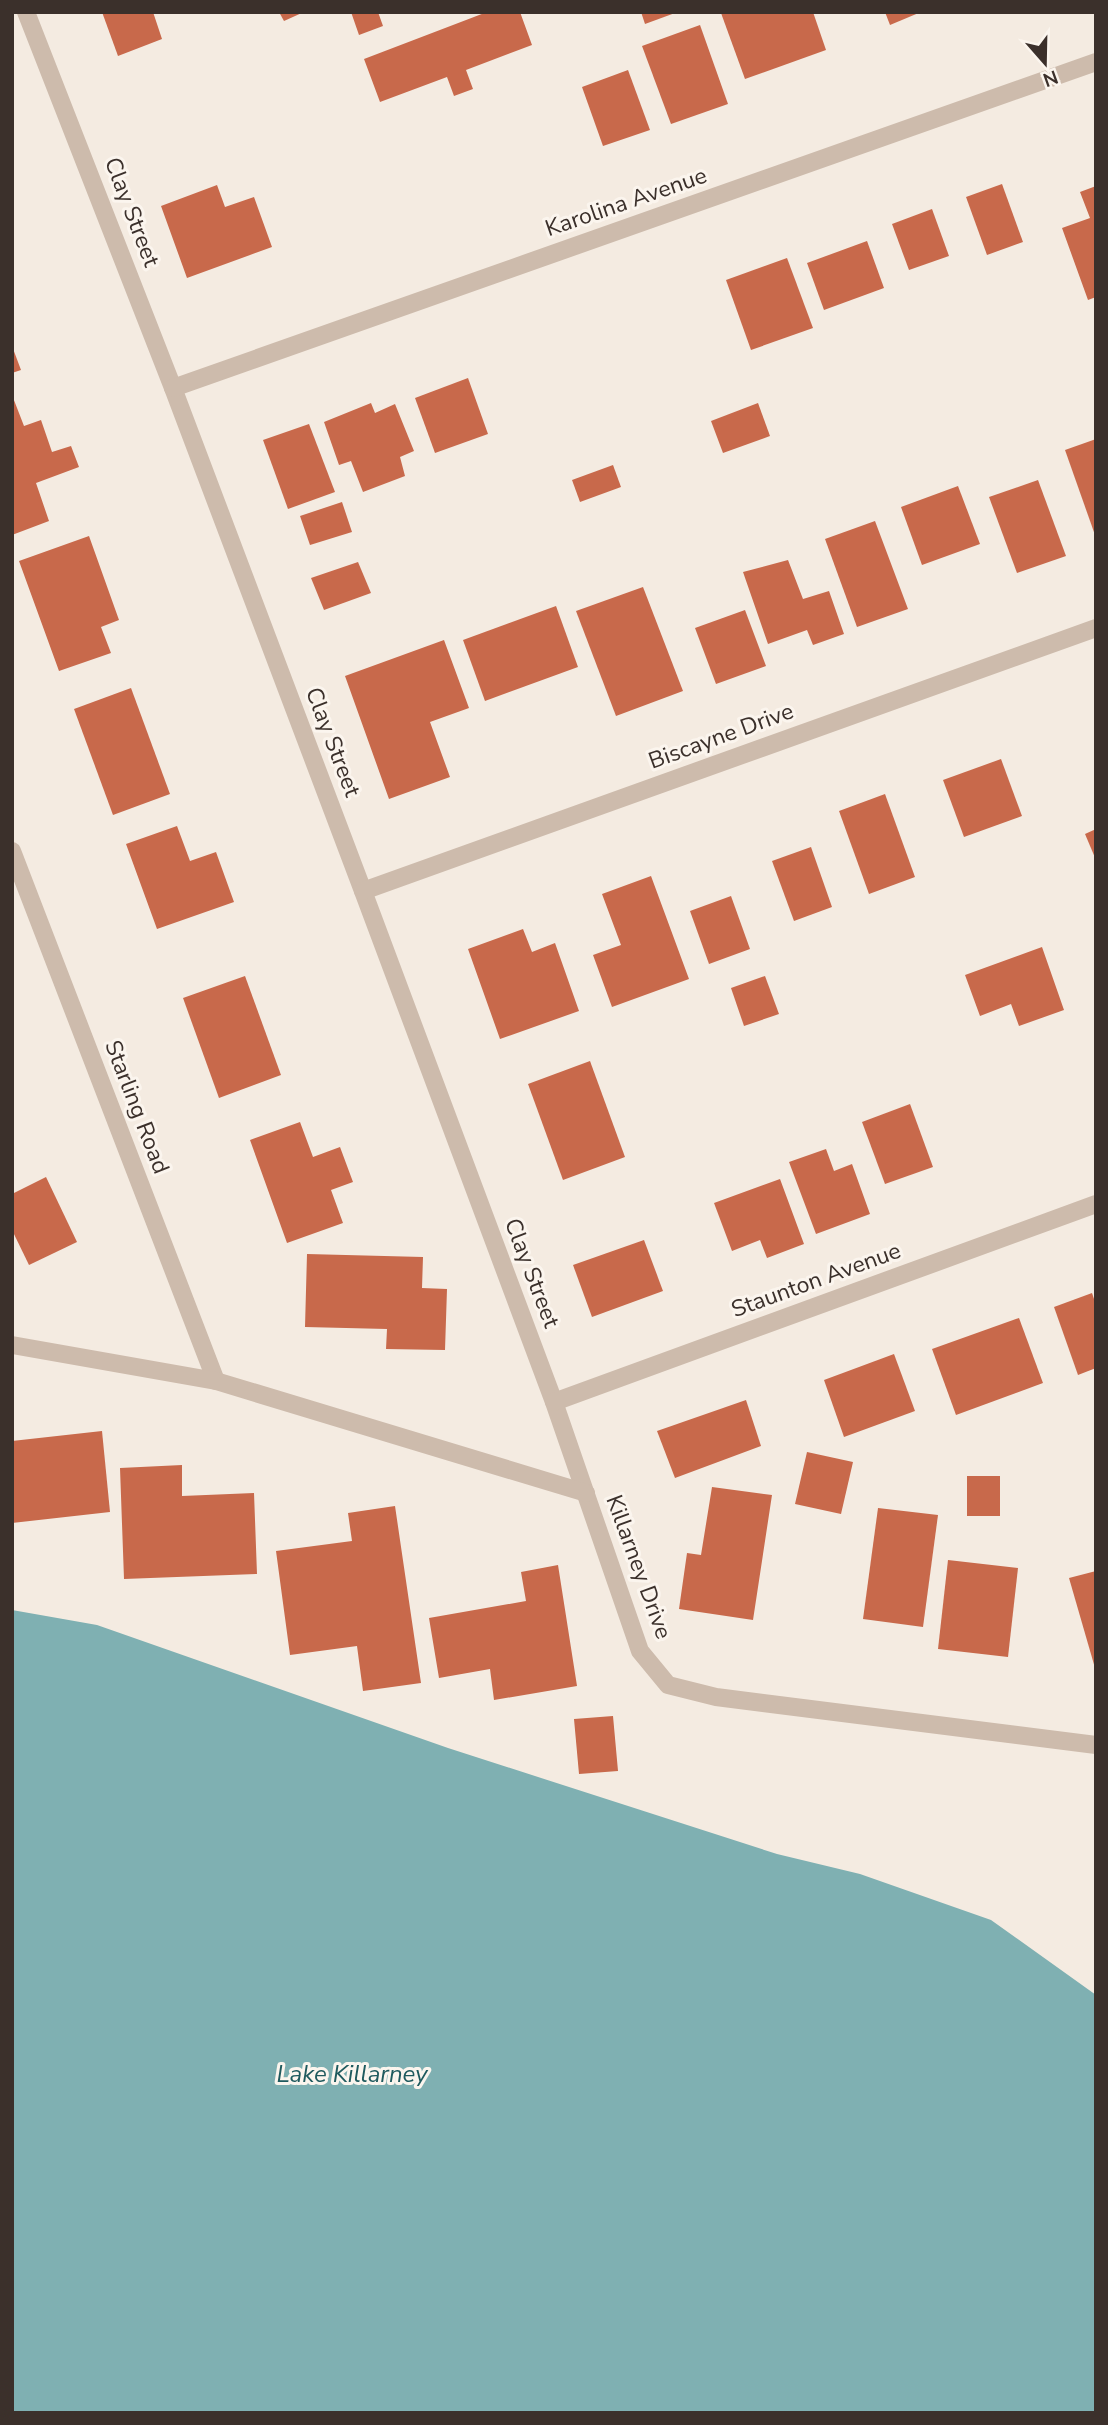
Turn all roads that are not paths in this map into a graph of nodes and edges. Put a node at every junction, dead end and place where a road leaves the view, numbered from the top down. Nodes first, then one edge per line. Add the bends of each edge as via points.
1 (26, 12) edge
2 (1096, 62) edge
3 (173, 388) junction
4 (1096, 628) edge
5 (12, 850) edge
6 (363, 891) junction
7 (1096, 1205) edge
8 (12, 1345) edge
9 (216, 1381) junction
10 (554, 1402) junction
11 (586, 1493) junction
12 (1096, 1745) edge

1 - 3 street, Clay Street
2 - 3 street, Karolina Avenue
3 - 6 street, Clay Street
4 - 6 street, Biscayne Drive
5 - 9 street, Starling Road
6 - 10 street, Clay Street
7 - 10 street, Staunton Avenue
8 - 9 street, Killarney Drive
9 - 11 street, Killarney Drive
10 - 11 street, Clay Street
11 - 12 street, Killarney Drive via 640,1651 668,1685 716,1697

